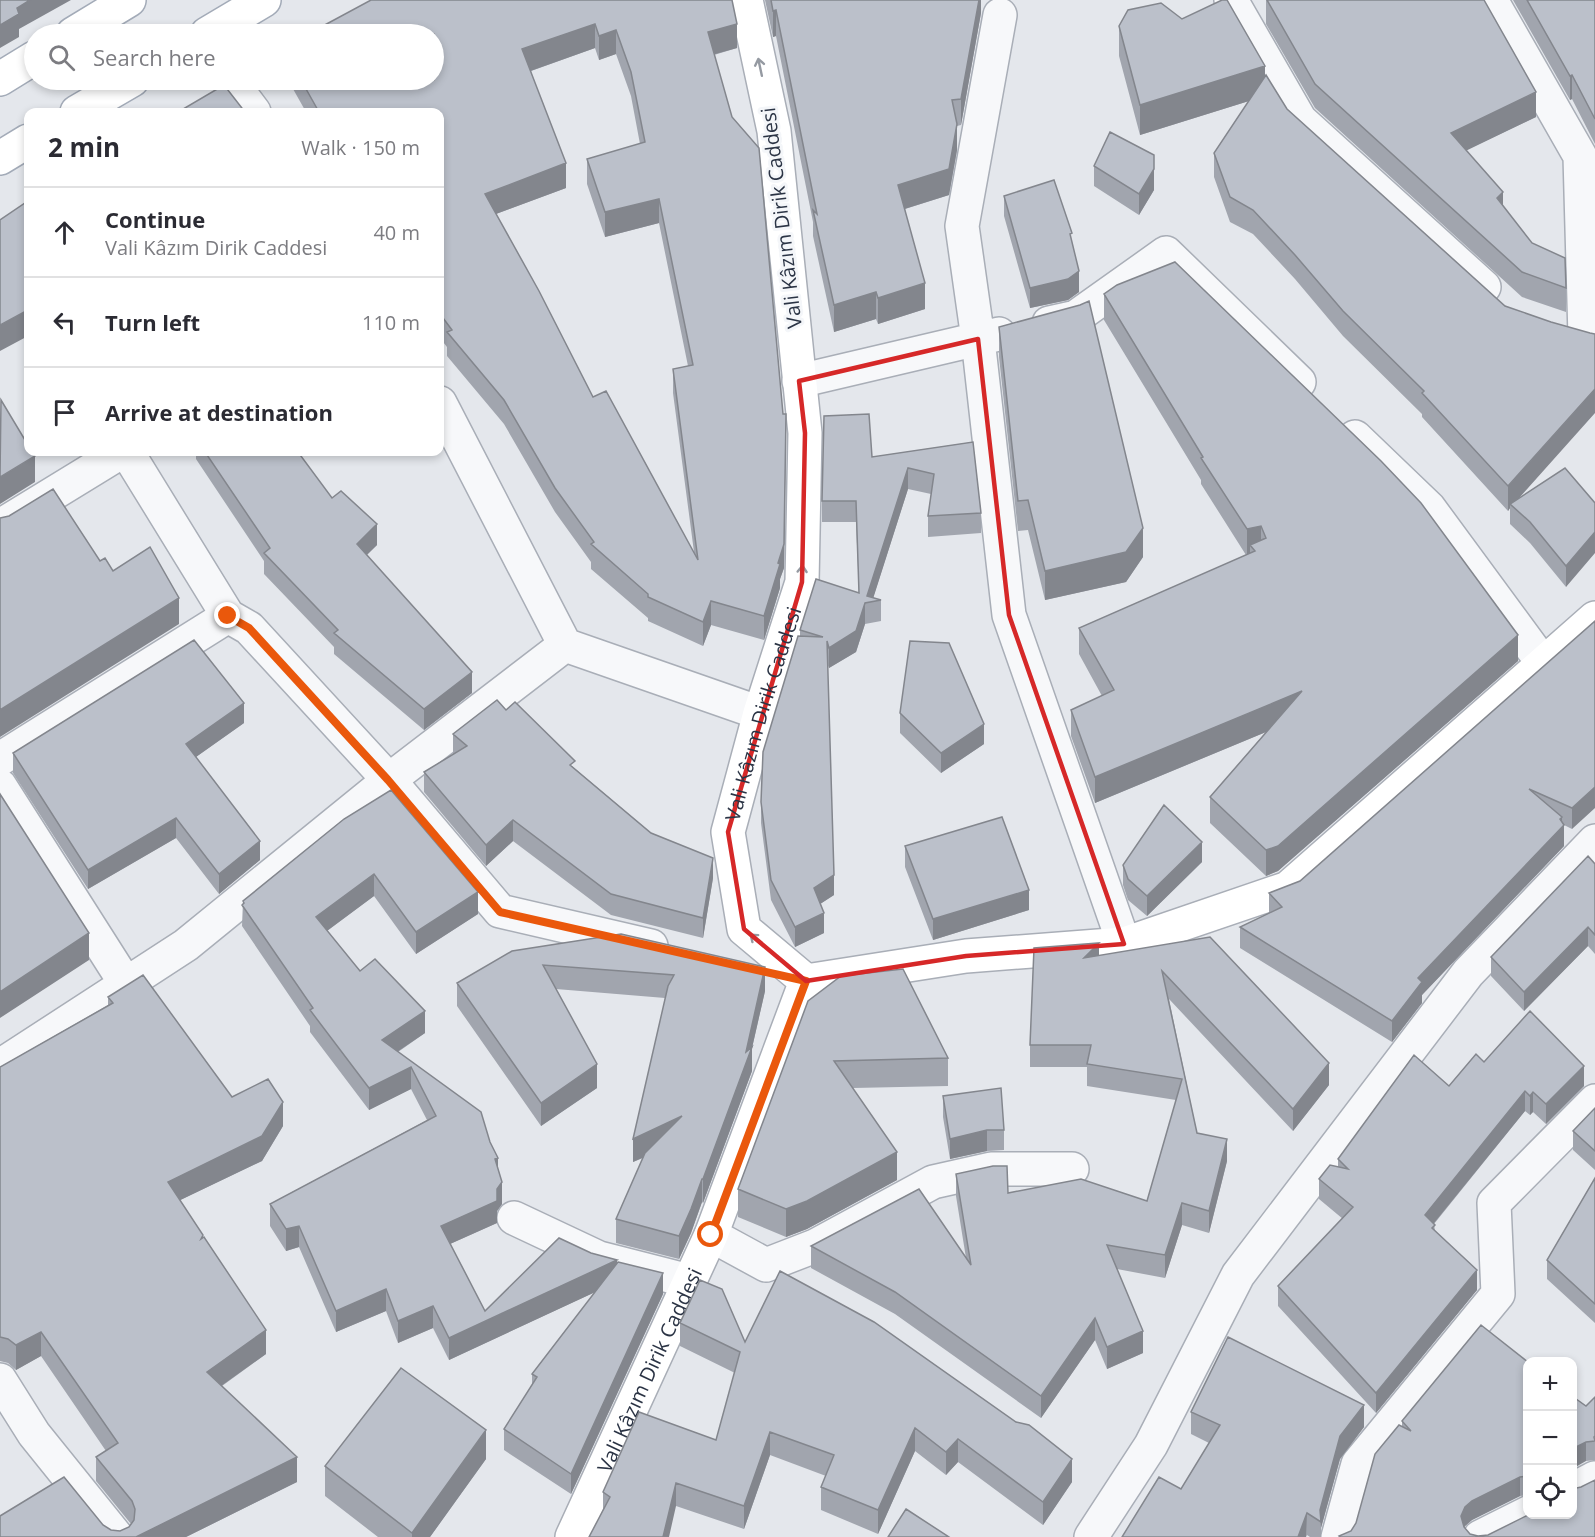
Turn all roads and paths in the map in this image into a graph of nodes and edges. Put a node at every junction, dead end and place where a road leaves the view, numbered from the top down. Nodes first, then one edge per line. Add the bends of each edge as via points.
1 (129, 0) edge
2 (264, 0) edge
3 (746, 0) edge
4 (1231, 0) edge
5 (1491, 0) edge
6 (1000, 15) dead end
7 (89, 24) edge
8 (224, 24) edge
9 (24, 64) edge
10 (0, 79) edge
11 (115, 90) edge
12 (238, 90) edge
13 (84, 108) edge
14 (251, 108) edge
15 (24, 143) edge
16 (0, 158) edge
17 (1504, 305) edge
18 (1579, 335) edge
19 (978, 339) junction
20 (799, 381) junction
21 (444, 411) edge
22 (114, 456) edge
23 (129, 456) edge
24 (0, 526) edge
25 (228, 616) junction
26 (1595, 618) edge
27 (565, 645) junction
28 (1543, 663) junction
29 (760, 713) junction
30 (0, 759) edge
31 (388, 780) junction
32 (0, 786) edge
33 (1595, 840) edge
34 (1124, 944) junction
35 (681, 953) edge
36 (738, 965) edge
37 (806, 981) junction
38 (126, 984) junction
39 (0, 1066) edge
40 (1595, 1101) edge
41 (1072, 1169) dead end
42 (514, 1218) dead end
43 (711, 1235) junction
44 (766, 1264) junction
45 (690, 1281) junction
46 (795, 1281) edge
47 (0, 1380) edge
48 (1595, 1478) edge
49 (1577, 1487) edge
50 (1523, 1515) edge
51 (117, 1537) edge
52 (572, 1537) edge
53 (1091, 1537) edge
54 (1338, 1537) edge
55 (1480, 1537) edge

1 - 7 main road
2 - 8 main road
20 -> 3 main road, Vali Kâzım Dirik Caddesi via 774,131
4 - 17 street via 1300,120
5 - 18 street via 1581,156
6 - 19 street via 962,226
9 - 10 main road
11 - 13 main road
12 - 14 street
15 - 16 main road
19 - 20 street
19 - 28 street via 1076,317 1166,253 1429,508
19 - 34 street via 1009,615
29 -> 20 main road, Vali Kâzım Dirik Caddesi via 802,582 805,433
21 - 27 street
22 - 24 street
23 - 25 street
25 - 30 street
25 - 31 street via 249,628
26 - 28 main road
27 - 29 street
27 - 31 street
28 - 34 main road via 1288,888
37 -> 29 main road, Vali Kâzım Dirik Caddesi via 744,929 728,832
31 - 35 street via 500,912
31 - 38 street via 186,945
32 - 38 street
33 - 53 street via 1468,973 1238,1275 1151,1445
34 - 37 main road via 966,956
36 - 37 street
37 - 43 main road, Vali Kâzım Dirik Caddesi
38 - 39 street
40 - 54 street via 1494,1203 1498,1293 1358,1464
41 - 44 street via 991,1169 933,1182 815,1245
42 - 45 street via 599,1258
43 - 44 street
43 - 45 main road, Vali Kâzım Dirik Caddesi
44 - 46 street
45 - 52 main road, Vali Kâzım Dirik Caddesi
47 - 51 street via 34,1434
48 - 49 street
50 - 55 street

